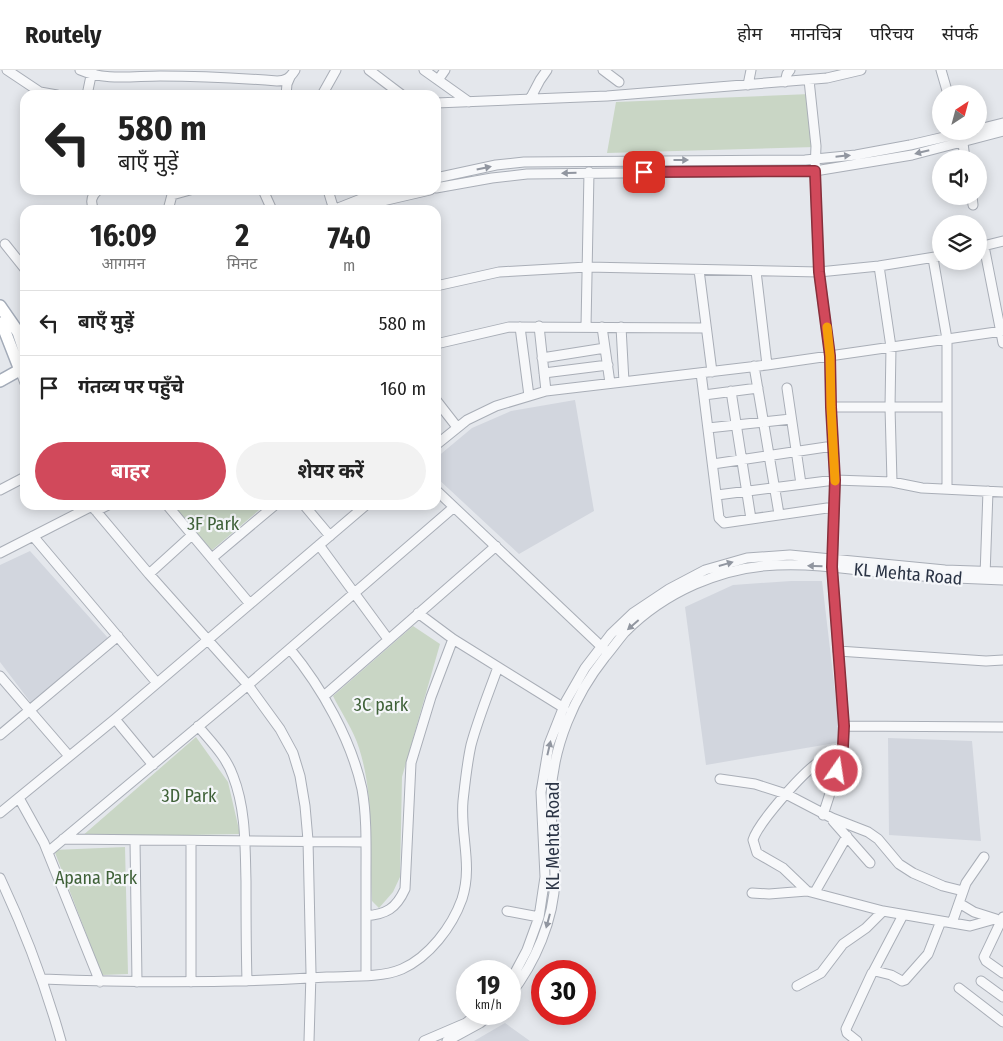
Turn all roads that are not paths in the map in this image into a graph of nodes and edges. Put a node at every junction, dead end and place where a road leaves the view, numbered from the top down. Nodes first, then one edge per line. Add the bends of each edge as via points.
1 (7, 70) edge
2 (80, 70) edge
3 (229, 70) edge
4 (265, 70) edge
5 (336, 70) edge
6 (369, 70) edge
7 (424, 70) edge
8 (446, 70) edge
9 (547, 70) edge
10 (603, 70) edge
11 (751, 70) edge
12 (790, 70) edge
13 (861, 70) edge
14 (941, 70) edge
15 (92, 73) edge
16 (162, 73) edge
17 (194, 73) edge
18 (126, 74) edge
19 (293, 74) edge
20 (224, 78) junction
21 (259, 80) junction
22 (438, 80) junction
23 (809, 80) junction
24 (619, 82) dead end
25 (785, 82) junction
26 (748, 84) junction
27 (945, 85) edge
28 (37, 90) edge
29 (88, 90) edge
30 (286, 90) edge
31 (325, 90) edge
32 (395, 90) edge
33 (530, 99) junction
34 (469, 102) junction
35 (441, 104) edge
36 (1003, 122) edge
37 (988, 126) edge
38 (1003, 132) edge
39 (988, 133) edge
40 (939, 140) edge
41 (951, 140) edge
42 (815, 159) junction
43 (815, 171) junction
44 (589, 172) junction
45 (441, 177) edge
46 (441, 187) edge
47 (371, 195) edge
48 (408, 195) edge
49 (346, 205) edge
50 (369, 205) edge
51 (1003, 241) edge
52 (5, 244) dead end
53 (987, 246) edge
54 (932, 258) edge
55 (20, 263) edge
56 (879, 266) junction
57 (587, 267) junction
58 (987, 268) edge
59 (699, 270) junction
60 (939, 270) edge
61 (756, 271) junction
62 (819, 272) junction
63 (441, 285) edge
64 (0, 306) edge
65 (0, 323) edge
66 (539, 326) junction
67 (586, 326) junction
68 (520, 327) junction
69 (602, 327) junction
70 (621, 327) junction
71 (706, 328) junction
72 (1002, 332) edge
73 (20, 338) edge
74 (947, 339) junction
75 (1003, 342) edge
76 (441, 343) edge
77 (890, 347) junction
78 (605, 348) junction
79 (830, 356) junction
80 (542, 358) junction
81 (20, 361) edge
82 (608, 365) junction
83 (767, 365) junction
84 (20, 366) edge
85 (20, 366) edge
86 (754, 366) junction
87 (712, 372) junction
88 (0, 373) edge
89 (544, 373) junction
90 (702, 373) junction
91 (0, 381) edge
92 (624, 382) junction
93 (610, 383) junction
94 (758, 388) junction
95 (787, 388) dead end
96 (546, 391) junction
97 (731, 391) junction
98 (704, 395) junction
99 (529, 396) junction
100 (441, 406) edge
101 (831, 407) junction
102 (890, 407) junction
103 (947, 407) junction
104 (791, 419) junction
105 (763, 421) junction
106 (736, 424) junction
107 (457, 427) junction
108 (708, 428) junction
109 (441, 441) edge
110 (833, 446) junction
111 (796, 452) junction
112 (769, 456) junction
113 (742, 460) junction
114 (713, 464) junction
115 (20, 480) edge
116 (835, 480) junction
117 (892, 482) junction
118 (801, 484) junction
119 (774, 488) junction
120 (947, 489) junction
121 (0, 490) edge
122 (988, 491) junction
123 (747, 492) junction
124 (1003, 492) edge
125 (441, 495) edge
126 (717, 495) junction
127 (454, 507) junction
128 (834, 508) junction
129 (87, 510) edge
130 (96, 510) edge
131 (171, 510) edge
132 (269, 510) edge
133 (308, 510) edge
134 (360, 510) edge
135 (779, 514) junction
136 (750, 519) junction
137 (192, 534) junction
138 (33, 536) junction
139 (330, 536) junction
140 (319, 545) junction
141 (496, 546) junction
142 (0, 553) edge
143 (212, 558) junction
144 (832, 563) junction
145 (1003, 572) edge
146 (149, 574) junction
147 (985, 575) junction
148 (1003, 580) edge
149 (355, 594) junction
150 (250, 604) junction
151 (418, 613) junction
152 (118, 636) junction
153 (388, 639) junction
154 (454, 639) junction
155 (208, 641) junction
156 (290, 648) junction
157 (605, 650) junction
158 (838, 651) junction
159 (1003, 660) edge
160 (498, 666) junction
161 (0, 676) edge
162 (158, 683) junction
163 (248, 685) junction
164 (324, 696) junction
165 (564, 708) junction
166 (29, 710) junction
167 (114, 719) junction
168 (198, 726) junction
169 (844, 726) junction
170 (1003, 727) edge
171 (0, 735) edge
172 (69, 756) junction
173 (838, 759) junction
174 (152, 765) junction
175 (720, 779) dead end
176 (786, 794) junction
177 (18, 798) junction
178 (0, 813) edge
179 (828, 816) junction
180 (846, 836) junction
181 (63, 839) junction
182 (136, 840) junction
183 (308, 840) junction
184 (191, 841) junction
185 (245, 841) junction
186 (366, 842) junction
187 (48, 852) junction
188 (984, 857) dead end
189 (870, 863) dead end
190 (0, 878) edge
191 (811, 891) junction
192 (964, 891) junction
193 (752, 893) dead end
194 (959, 903) junction
195 (507, 911) dead end
196 (883, 911) junction
197 (903, 915) junction
198 (366, 916) junction
199 (540, 917) junction
200 (1000, 920) edge
201 (940, 921) junction
202 (952, 923) junction
203 (521, 961) edge
204 (873, 972) junction
205 (1003, 973) edge
206 (366, 975) junction
207 (521, 976) edge
208 (43, 979) junction
209 (310, 979) junction
210 (247, 981) junction
211 (981, 981) dead end
212 (100, 982) junction
213 (137, 982) junction
214 (191, 982) junction
215 (797, 986) dead end
216 (958, 988) dead end
217 (1003, 997) edge
218 (1003, 1022) edge
219 (461, 1025) edge
220 (478, 1025) edge
221 (61, 1041) edge
222 (310, 1041) edge
223 (424, 1041) edge
224 (446, 1041) edge
225 (857, 1041) edge

1 - 28 street
2 - 15 street
3 - 20 street
4 - 21 street
5 - 31 street
6 - 32 street
7 - 22 street
8 - 22 street
9 - 33 street
10 - 24 street
11 - 26 street
12 - 25 street
13 - 23 street
14 - 27 street
15 - 18 street
15 - 29 street
16 - 17 street
16 - 18 street
17 - 20 street
19 - 21 street via 285,81
19 - 30 street
20 - 21 street
22 - 34 street
23 - 25 street
23 - 42 street
25 - 26 street
26 - 33 street
33 - 34 street
34 - 35 street
36 - 37 street
38 - 39 street
42 -> 40 street
41 -> 43 street via 912,155
42 - 43 street
45 -> 42 street via 524,162
43 - 44 street
43 - 62 street
44 -> 46 street via 527,174
44 - 57 street
47 - 49 street
48 - 50 street
51 - 53 street
52 - 55 street
54 - 56 street
56 - 62 street
56 - 77 street
57 - 59 street
57 - 63 street via 499,272
57 - 67 street
58 - 72 street
59 - 61 street
59 - 71 street
60 - 74 street
61 - 62 street
61 - 83 street
62 - 79 street
64 - 73 main road
65 - 81 main road
66 - 67 street
66 - 68 street
66 - 80 street
67 - 69 street
68 - 76 street
68 - 99 street
69 - 70 street
69 - 78 street
70 - 71 street
70 - 92 street
71 - 87 street
72 - 74 street
72 - 75 street
74 - 77 street
74 - 103 street
77 - 79 street
77 - 102 street
78 - 80 street
78 - 82 street
79 - 83 street
79 - 101 street
80 - 89 street
82 - 89 street
82 - 93 street
83 - 86 street
84 - 88 main road
85 - 91 main road
86 - 87 street
86 - 94 street
87 - 90 street
89 - 96 street
90 - 92 street
90 - 98 street
92 - 93 street
93 - 96 street
94 - 97 street
94 - 105 street
95 - 104 street
96 - 99 street
97 - 98 street
97 - 106 street
98 - 108 street
99 - 107 street via 496,406
100 - 107 street
101 - 102 street
101 - 110 street
102 - 103 street
102 - 117 street
103 - 120 street
104 - 105 street
104 - 111 street
105 - 106 street
105 - 112 street
106 - 108 street
106 - 113 street
107 - 109 street
108 - 114 street
110 - 111 street
110 - 116 street
111 - 112 street
111 - 118 street
112 - 113 street
112 - 119 street
113 - 114 street
113 - 123 street
114 - 126 street
115 - 121 street
116 - 117 street
116 - 118 street
116 - 128 street
117 - 120 street
118 - 119 street
119 - 123 street
119 - 135 street
120 - 122 street
122 - 124 street
122 - 147 street
123 - 126 street
123 - 136 street
125 - 127 street
126 - 136 street via 720,518 724,523
127 - 141 street
127 - 149 street
128 - 135 street
128 - 144 street
129 - 138 street
130 - 146 street
131 - 137 street
132 - 143 street
133 - 139 street
134 - 139 street
135 - 136 street
137 - 143 street
137 - 146 street
138 - 142 street
138 - 152 street
139 - 140 street
140 - 149 street
140 - 150 street
141 - 151 street
141 - 157 street
143 - 150 street
144 - 147 street, KL Mehta Road
144 - 157 street, KL Mehta Road via 790,555 747,558 705,570 633,613 611,634
144 - 158 street
145 - 147 street, KL Mehta Road
146 - 155 street
147 - 148 street, KL Mehta Road
149 - 153 street
149 - 156 street
150 - 155 street
151 - 153 street
151 - 154 street
152 - 162 street
152 - 166 street
153 - 164 street
154 - 160 street
154 - 198 street via 431,697 411,763 404,889 389,910
155 - 162 street
155 - 163 street
156 - 163 street
156 - 164 street
157 - 165 street, KL Mehta Road via 585,668
157 -> 207 street, KL Mehta Road via 570,716 554,762 551,796 555,880 550,915 542,941
158 - 159 street
158 - 169 street
160 - 165 street
160 - 206 street via 470,752 463,811 467,872 459,905 445,932 426,953 394,972
161 - 166 street
162 - 167 street
163 - 168 street
163 - 183 street via 293,753 300,776
164 - 186 street via 354,761 364,800
199 -> 165 street, KL Mehta Road via 545,877 541,792 549,744
166 - 171 street
166 - 172 street
167 - 172 street
167 - 174 street
168 - 174 street
168 - 185 street via 220,752 233,775 241,802
169 - 170 street
169 - 173 street via 843,746
172 - 177 street
173 - 176 street via 820,762
173 - 179 street
174 - 181 street
175 - 176 street via 755,784
176 - 179 street
176 - 191 street via 759,827 753,844 757,853
177 - 178 street
177 - 187 street
179 - 180 street
179 - 192 street via 878,838 899,864 913,873
180 - 189 street
180 - 191 street
181 - 182 street
181 - 187 street
182 - 184 street
182 - 213 street
183 - 185 street
183 - 186 street
183 - 209 street
184 - 185 street
184 - 214 street
185 - 210 street
186 - 198 street
187 - 212 street
188 - 192 street
190 - 208 street
191 - 193 street
191 - 196 street
192 - 194 street
194 - 200 street via 974,912
194 - 202 street
195 - 199 street
196 - 197 street
196 - 215 street via 843,944 822,973
197 - 201 street
197 - 204 street
198 - 206 street
199 - 203 street, KL Mehta Road
200 - 202 street via 970,926
200 - 205 street via 984,957
201 - 202 street
201 - 204 street via 928,954 905,980
204 - 225 street via 846,1029
206 - 209 street
208 - 212 street
208 - 221 street
209 - 210 street
209 - 222 street
210 - 214 street
211 - 217 street
212 - 213 street
213 - 214 street
216 - 218 street
219 - 223 street
220 - 224 street

